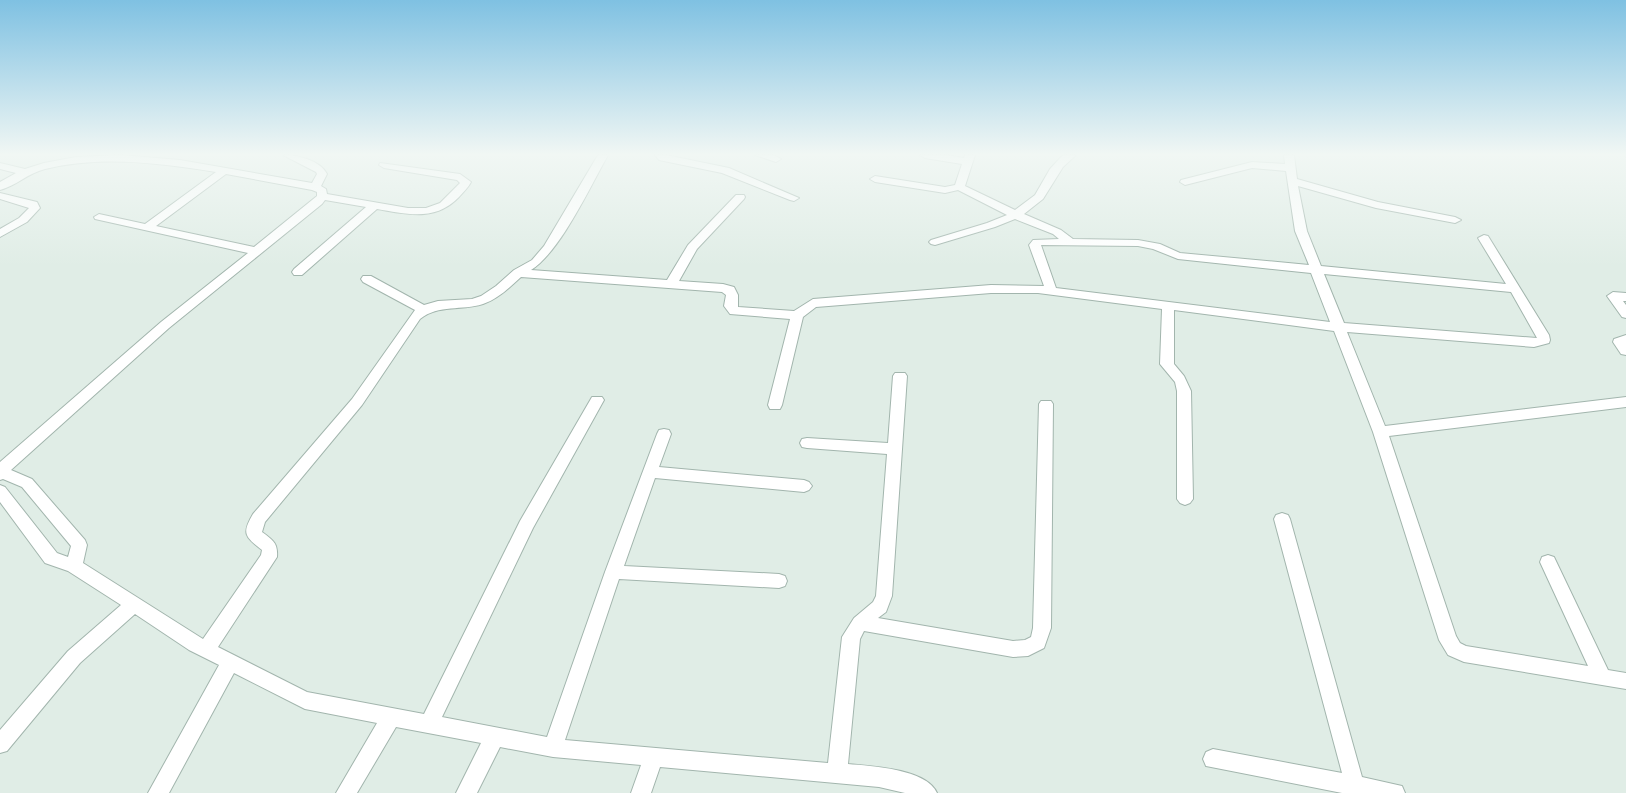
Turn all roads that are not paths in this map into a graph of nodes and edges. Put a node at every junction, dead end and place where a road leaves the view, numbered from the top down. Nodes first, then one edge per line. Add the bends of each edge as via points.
1 (195, 192) edge
2 (319, 192) joint
3 (458, 192) edge
4 (582, 192) edge
5 (780, 192) edge
6 (969, 192) edge
7 (1043, 192) edge
8 (1295, 192) edge
9 (1346, 192) edge
10 (0, 196) edge
11 (740, 198) dead end
12 (794, 198) dead end
13 (375, 205) junction
14 (1016, 215) junction
15 (100, 217) dead end
16 (1455, 220) dead end
17 (146, 228) junction
18 (0, 234) edge
19 (1484, 238) dead end
20 (1069, 241) junction
21 (935, 242) dead end
22 (255, 251) junction
23 (1315, 269) junction
24 (298, 272) dead end
25 (518, 273) junction
26 (367, 279) dead end
27 (671, 284) junction
28 (1516, 289) junction
29 (1050, 290) junction
30 (1626, 297) edge
31 (1168, 305) junction
32 (422, 309) junction
33 (1626, 314) edge
34 (797, 315) junction
35 (1338, 327) junction
36 (1626, 339) edge
37 (1626, 351) edge
38 (900, 376) dead end
39 (598, 400) dead end
40 (1626, 402) edge
41 (1046, 404) dead end
42 (775, 405) dead end
43 (1380, 432) junction
44 (664, 434) dead end
45 (807, 443) dead end
46 (894, 449) junction
47 (0, 472) edge
48 (650, 472) junction
49 (804, 486) dead end
50 (0, 491) edge
51 (1185, 499) dead end
52 (1282, 519) dead end
53 (1548, 562) dead end
54 (74, 566) junction
55 (613, 572) junction
56 (779, 581) dead end
57 (132, 605) junction
58 (860, 623) junction
59 (206, 650) junction
60 (231, 662) junction
61 (1602, 677) junction
62 (1626, 681) edge
63 (391, 717) junction
64 (429, 724) junction
65 (495, 737) junction
66 (2, 739) edge
67 (553, 748) junction
68 (654, 757) junction
69 (1213, 759) dead end
70 (838, 773) junction
71 (1355, 786) junction
72 (158, 793) edge
73 (346, 793) edge
74 (466, 793) edge
75 (641, 793) edge
76 (927, 793) edge
77 (1395, 793) edge

1 - 17 street
2 - 13 street
2 - 22 street
3 - 13 street via 436,210
4 - 25 street via 549,248 536,262
5 - 12 street
6 - 14 street
7 - 14 street
8 - 23 street via 1298,216
9 - 16 street via 1376,205
10 - 18 street via 33,204 35,208
11 - 27 street via 692,247
13 - 24 street
14 - 20 street via 1057,232
14 - 21 street
15 - 17 street
17 - 22 street
19 - 28 street
20 - 23 street via 1138,243 1156,246 1178,256
20 - 29 street via 1044,240 1035,245
22 - 47 street via 165,325
23 - 28 street
23 - 35 street
25 - 27 street
25 - 32 street via 486,299
26 - 32 street
27 - 34 street via 730,290 730,306 734,311
28 - 35 street via 1544,340 1534,343
29 - 31 street
29 - 34 street via 991,289 813,303
30 - 33 street via 1613,296
31 - 35 street
31 - 51 street via 1168,364 1179,375 1184,391
32 - 59 street via 345,418 259,518 254,535 270,547 269,557
34 - 42 street
35 - 43 street
36 - 37 street via 1619,342
38 - 46 street
39 - 64 street via 526,526
40 - 43 street
41 - 58 street via 1042,628 1038,642 1028,648 1013,649
43 - 61 street via 1448,640 1454,649 1464,654
44 - 48 street
45 - 46 street
46 - 58 street via 884,596 880,607
47 - 54 street via 27,483 79,545
48 - 49 street
48 - 55 street
50 - 54 street via 50,558
52 - 71 street
53 - 61 street
54 - 57 street
55 - 56 street
55 - 67 street
57 - 59 street
57 - 66 street via 74,657
58 - 70 street via 851,637
59 - 60 street
60 - 63 street via 305,700
60 - 72 street
61 - 62 street
63 - 64 street
63 - 73 street
64 - 65 street
65 - 67 street
65 - 74 street
67 - 68 street
68 - 70 street
68 - 75 street
69 - 71 street
70 - 76 street via 880,777 917,786
71 - 77 street

